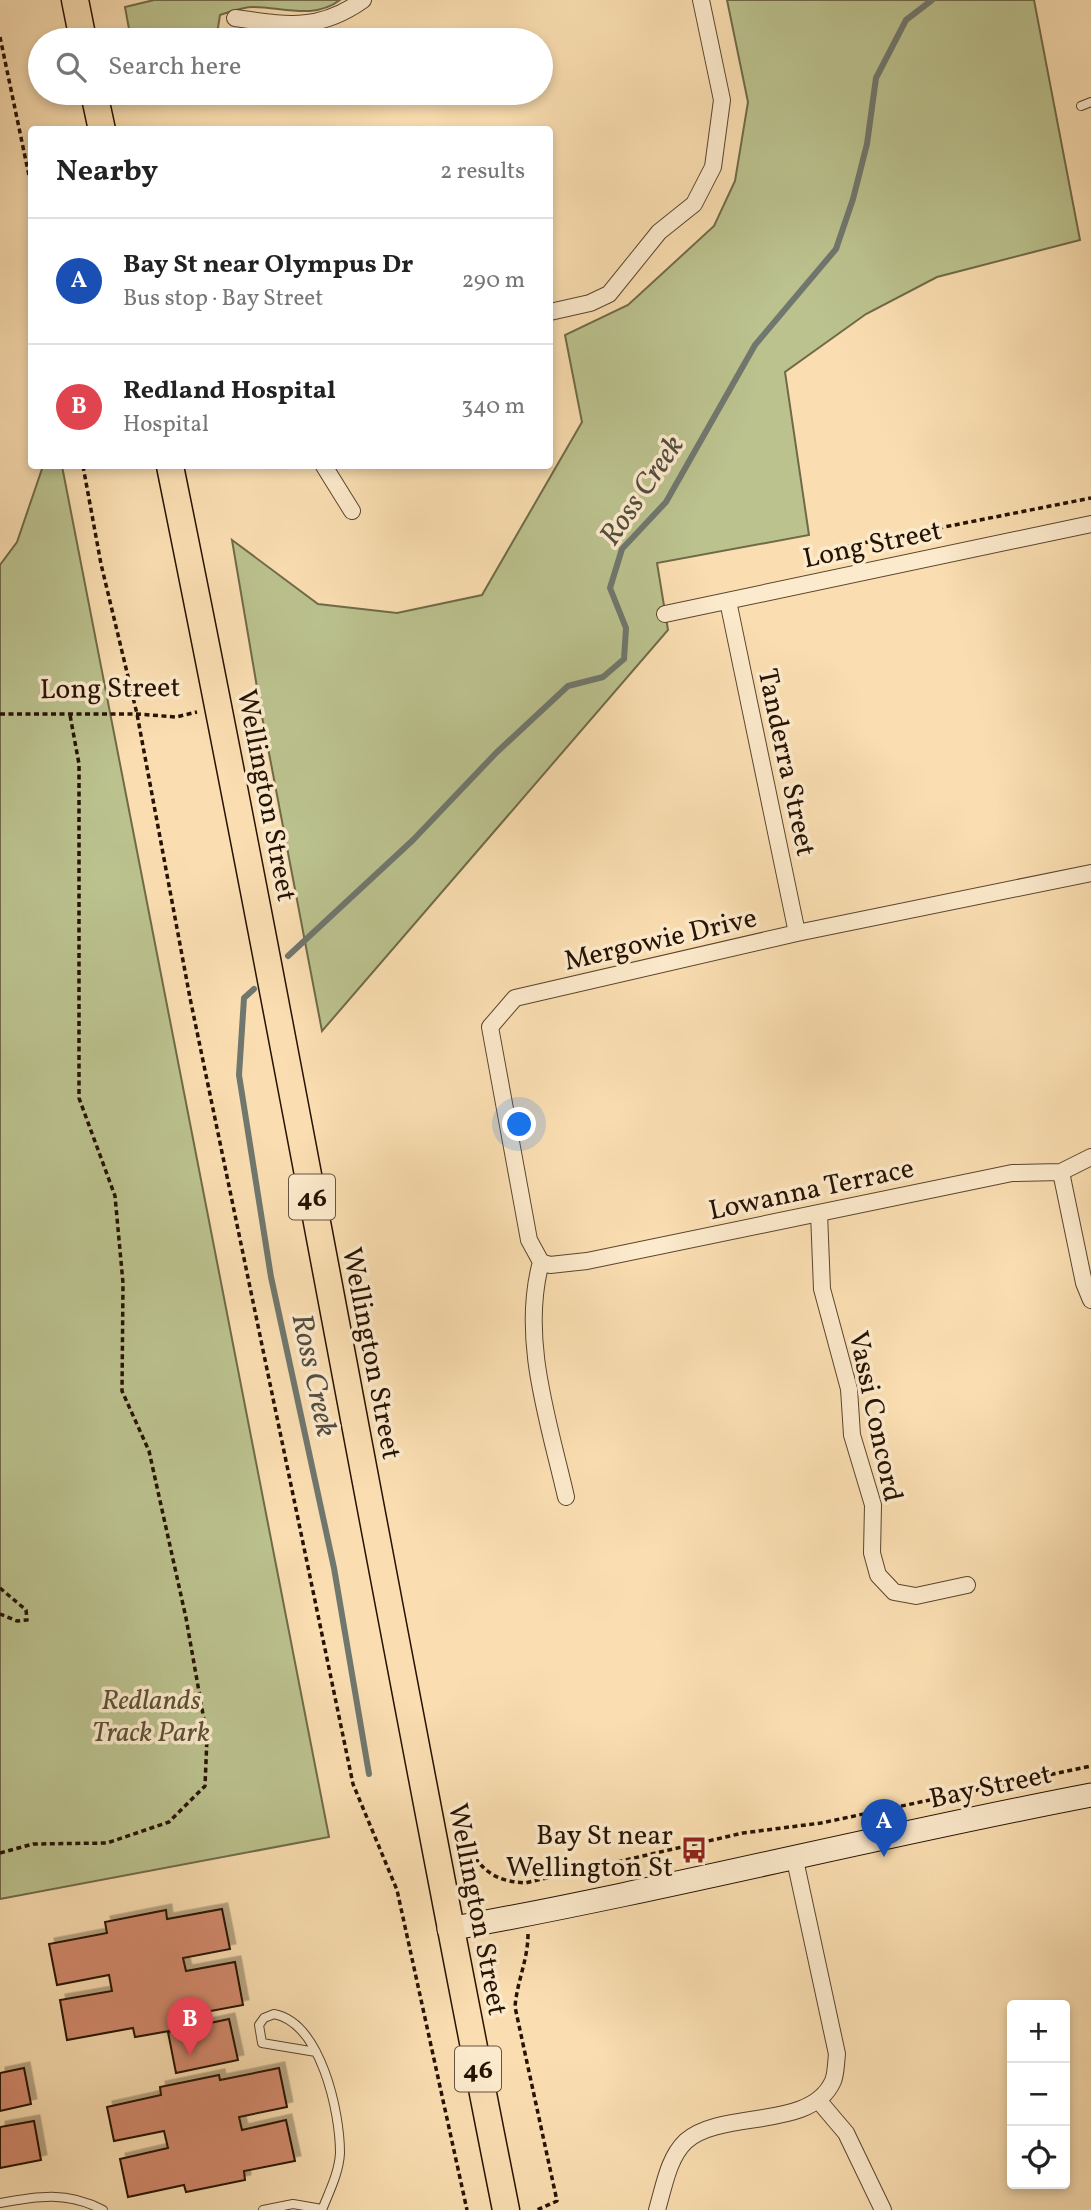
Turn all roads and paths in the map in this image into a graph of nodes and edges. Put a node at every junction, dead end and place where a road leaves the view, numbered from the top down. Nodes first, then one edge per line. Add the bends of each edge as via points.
1 (75, 0) edge
2 (363, 0) edge
3 (701, 0) edge
4 (235, 18) dead end
5 (81, 28) edge
6 (0, 37) edge
7 (6, 66) junction
8 (0, 67) edge
9 (1091, 102) edge
10 (97, 105) edge
11 (1081, 106) dead end
12 (101, 126) edge
13 (28, 171) edge
14 (553, 311) edge
15 (84, 469) edge
16 (171, 469) edge
17 (326, 469) edge
18 (1091, 498) edge
19 (352, 511) dead end
20 (1091, 524) edge
21 (838, 548) dead end
22 (728, 601) junction
23 (665, 614) dead end
24 (219, 707) junction
25 (0, 714) edge
26 (137, 714) junction
27 (70, 715) junction
28 (1091, 873) edge
29 (797, 933) junction
30 (1091, 1157) edge
31 (1061, 1172) junction
32 (819, 1213) junction
33 (541, 1262) junction
34 (1091, 1300) edge
35 (566, 1497) dead end
36 (967, 1585) dead end
37 (0, 1588) edge
38 (0, 1614) edge
39 (1091, 1766) edge
40 (1091, 1795) edge
41 (0, 1853) edge
42 (475, 1858) dead end
43 (795, 1860) junction
44 (525, 1882) junction
45 (528, 1914) junction
46 (449, 1928) junction
47 (316, 2052) junction
48 (818, 2100) junction
49 (0, 2203) edge
50 (103, 2210) edge
51 (263, 2210) edge
52 (322, 2210) edge
53 (467, 2210) edge
54 (506, 2210) edge
55 (537, 2210) edge
56 (657, 2210) edge
57 (883, 2210) edge

1 - 5 main road
2 - 4 street via 344,14 297,26
3 - 14 street via 722,100 713,167 694,204 659,232 609,294
6 - 7 path
7 - 8 path
7 - 13 path
9 - 11 lane
10 - 12 main road
15 - 26 path
16 - 24 main road, Wellington Street / 46
17 - 19 street
18 - 21 path
20 - 22 street, Long Street
22 - 23 street, Long Street
22 - 29 street, Tanderra Street
24 - 26 path, Long Street via 176,717
24 - 46 main road, Wellington Street / 46
25 - 27 path, Long Street
26 - 27 path, Long Street
26 - 53 path via 190,998 353,1784 397,1889
27 - 41 path via 79,764 79,1098 116,1196 123,1283 122,1391 149,1451 186,1619 208,1737 205,1786 169,1822 107,1843 33,1844
28 - 29 street, Mergowie Drive
29 - 33 street, Mergowie Drive via 515,998 490,1027 529,1240
30 - 31 street, Lowanna Terrace
31 - 32 street, Lowanna Terrace via 1012,1173
31 - 34 street
32 - 33 street, Lowanna Terrace via 587,1261
32 - 36 street, Vassi Concord via 822,1289 849,1389 852,1434 873,1505 872,1553 878,1575 894,1592 916,1595
33 - 35 street via 534,1303 538,1371
37 - 38 path via 26,1610 27,1620
39 - 44 path via 821,1823 743,1833
40 - 43 street, Bay Street
42 - 44 path via 486,1872 502,1881
43 - 45 street, Bay Street
43 - 48 street via 837,2054 833,2081
44 - 45 path
45 - 46 street, Bay Street
45 - 55 path via 528,1946 515,2007 557,2202
46 - 54 main road, Wellington Street / 46
47 - 47 lane via 262,2043 259,2025 274,2014 285,2016 307,2035
47 - 52 lane via 325,2071 340,2154
48 - 56 street via 802,2109 708,2129 687,2140 674,2156
48 - 57 street via 846,2133
49 - 50 lane via 66,2196
51 - 52 lane via 293,2204

